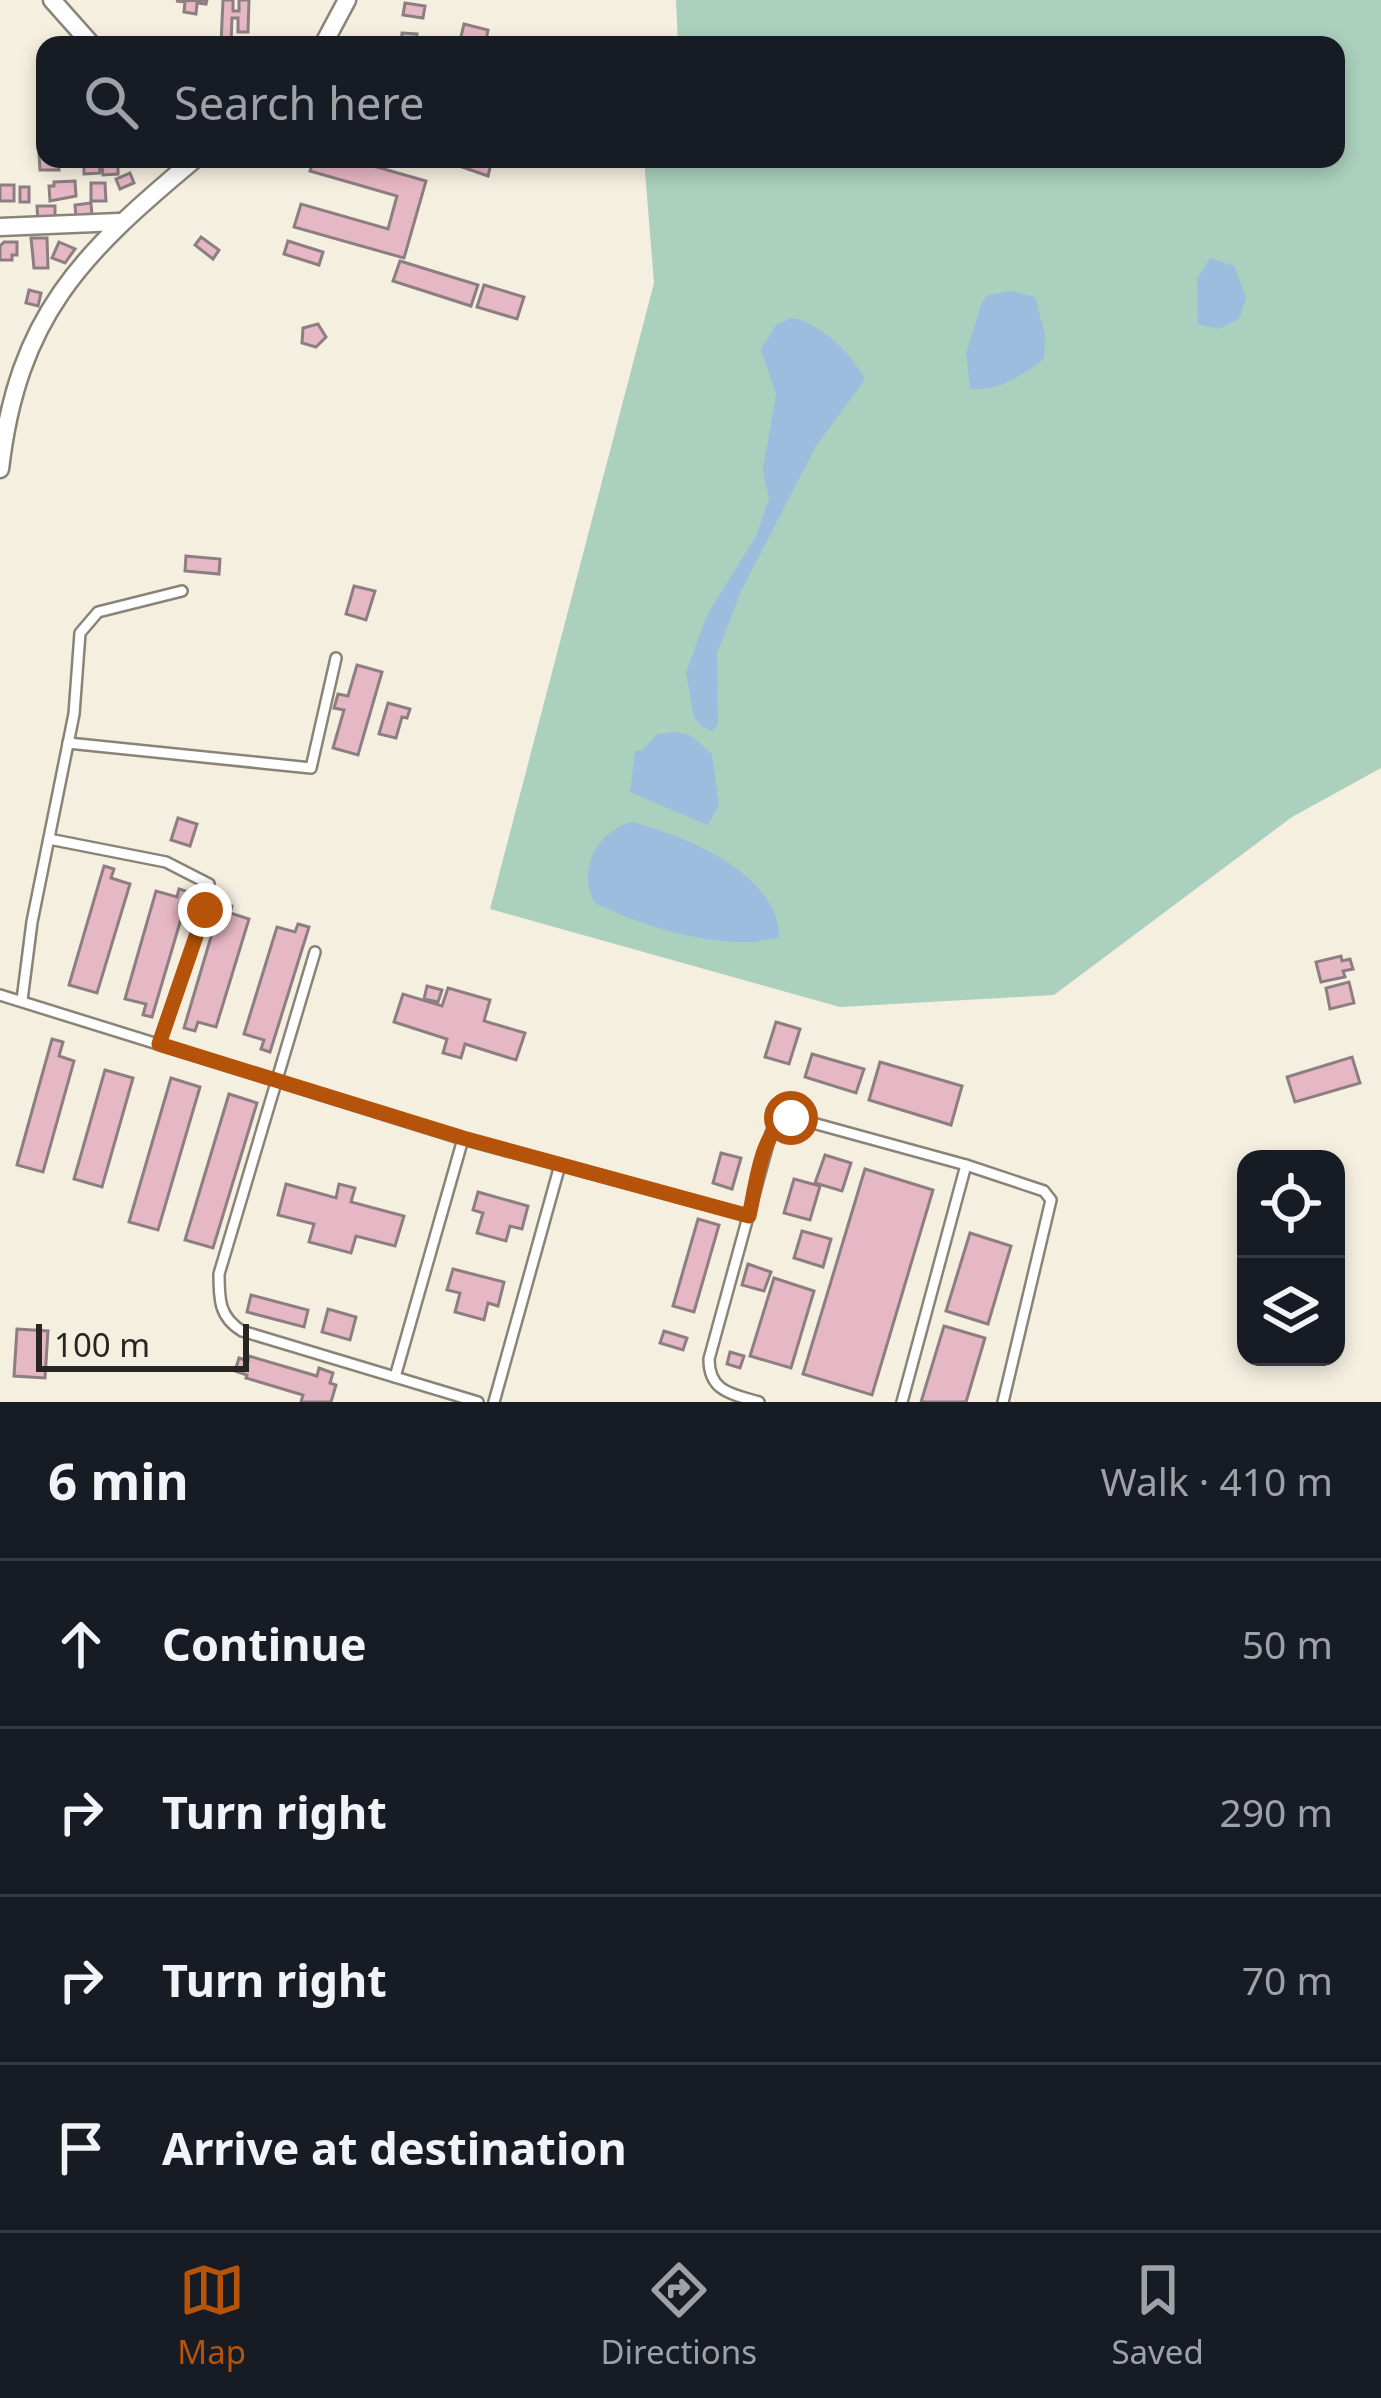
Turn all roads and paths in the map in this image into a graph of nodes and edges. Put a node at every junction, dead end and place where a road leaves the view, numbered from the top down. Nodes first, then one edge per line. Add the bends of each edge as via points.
1 (52, 0) edge
2 (347, 0) edge
3 (84, 36) edge
4 (328, 36) edge
5 (184, 168) edge
6 (119, 222) junction
7 (0, 227) edge
8 (0, 469) edge
9 (182, 591) dead end
10 (336, 658) dead end
11 (68, 742) junction
12 (49, 839) junction
13 (315, 952) dead end
14 (0, 995) edge
15 (22, 1000) junction
16 (159, 1044) junction
17 (275, 1082) junction
18 (463, 1138) junction
19 (560, 1165) junction
20 (966, 1165) junction
21 (749, 1216) junction
22 (395, 1377) junction
23 (478, 1402) edge
24 (494, 1402) edge
25 (759, 1402) edge
26 (902, 1402) edge
27 (1003, 1402) edge

1 - 3 street
2 - 4 street
5 - 6 street
6 - 7 street
6 - 8 street via 43,319 21,364
9 - 11 lane via 98,612 80,633
10 - 11 lane via 311,768
11 - 12 lane
12 - 15 lane
12 - 16 lane via 166,862 209,884
13 - 17 lane
14 - 15 lane
15 - 16 lane
16 - 17 lane
17 - 18 lane
17 - 22 lane via 219,1274 219,1304 242,1331
18 - 19 lane
18 - 22 lane
19 - 21 lane
19 - 24 lane
20 - 21 lane via 782,1120 771,1132
20 - 26 lane
20 - 27 lane via 1051,1200
21 - 25 lane via 709,1374 722,1391
22 - 23 lane

